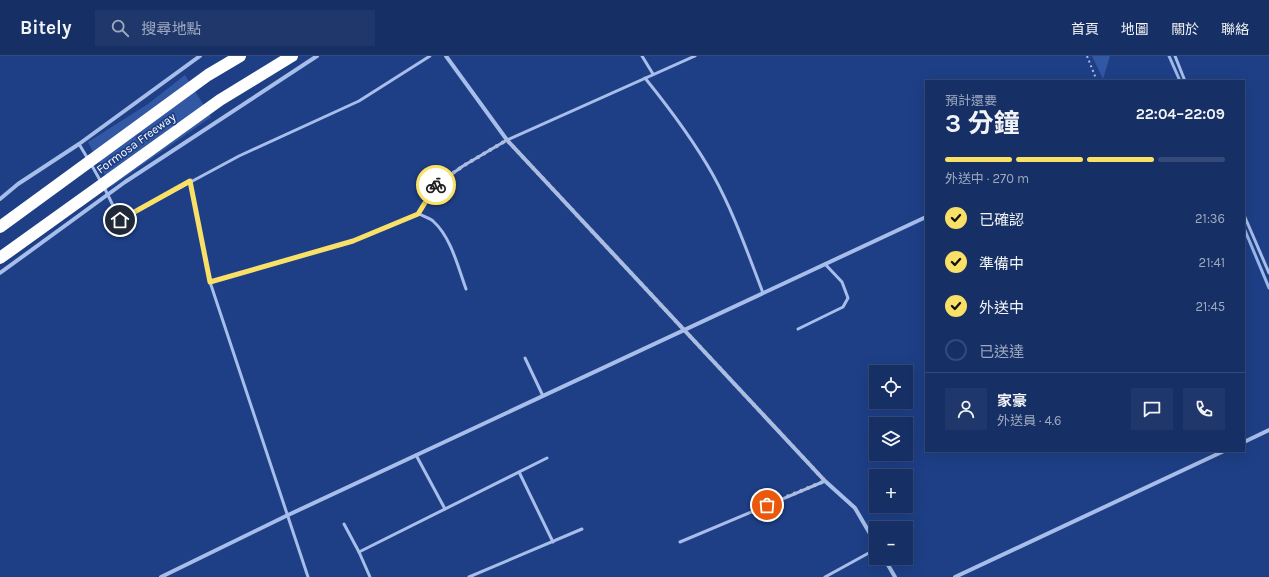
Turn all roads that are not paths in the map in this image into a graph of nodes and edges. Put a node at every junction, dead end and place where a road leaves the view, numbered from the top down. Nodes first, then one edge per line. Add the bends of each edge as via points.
1 (200, 56) edge
2 (240, 56) edge
3 (292, 56) edge
4 (318, 56) edge
5 (430, 56) edge
6 (446, 56) edge
7 (642, 56) edge
8 (695, 56) edge
9 (1174, 56) edge
10 (653, 74) junction
11 (645, 78) junction
12 (1185, 80) edge
13 (507, 140) junction
14 (79, 144) junction
15 (190, 181) junction
16 (109, 194) junction
17 (0, 199) edge
18 (418, 214) junction
19 (925, 217) edge
20 (1245, 217) edge
21 (0, 227) edge
22 (0, 258) edge
23 (825, 264) junction
24 (0, 273) edge
25 (1269, 273) edge
26 (210, 282) junction
27 (466, 289) dead end
28 (763, 293) junction
29 (798, 329) dead end
30 (684, 331) junction
31 (525, 358) dead end
32 (544, 396) junction
33 (1269, 430) edge
34 (1245, 442) edge
35 (1222, 452) edge
36 (416, 455) junction
37 (547, 458) dead end
38 (519, 472) junction
39 (825, 481) junction
40 (444, 509) junction
41 (286, 516) junction
42 (344, 524) dead end
43 (582, 529) dead end
44 (869, 532) edge
45 (553, 542) junction
46 (680, 542) dead end
47 (359, 552) junction
48 (869, 553) edge
49 (888, 565) edge
50 (161, 577) edge
51 (308, 577) edge
52 (370, 577) edge
53 (469, 577) edge
54 (824, 577) edge
55 (895, 577) edge
56 (955, 577) edge

1 - 14 street
2 - 21 highway, Formosa Freeway, bridge via 208,76
3 - 22 highway, Formosa Freeway, bridge via 220,100
4 - 16 street
5 - 15 lane via 359,101
6 - 13 street
7 - 10 lane
8 - 10 lane
9 - 12 lane
10 - 11 lane
11 - 13 lane
11 - 28 lane via 672,111 713,175 733,216
13 - 18 lane via 435,186
13 - 30 street
14 - 16 lane
14 - 17 street via 18,184
15 - 16 lane via 120,220
15 - 26 lane
16 - 24 street
18 - 26 lane via 353,241
18 - 27 lane via 432,221 448,244
19 - 23 street
20 - 25 lane
23 - 28 street
23 - 29 lane via 842,282 848,298 843,307
26 - 41 lane
28 - 30 street
30 - 32 street
30 - 39 street
31 - 32 lane
32 - 36 street
33 - 34 street
35 - 56 street
36 - 40 lane
36 - 41 street
37 - 38 lane
38 - 40 lane
38 - 45 lane
39 - 44 street via 855,508
39 - 46 lane
40 - 47 lane
41 - 50 street
41 - 51 lane
42 - 47 lane
43 - 45 lane
45 - 53 lane
47 - 52 lane
48 - 54 lane
49 - 55 street

